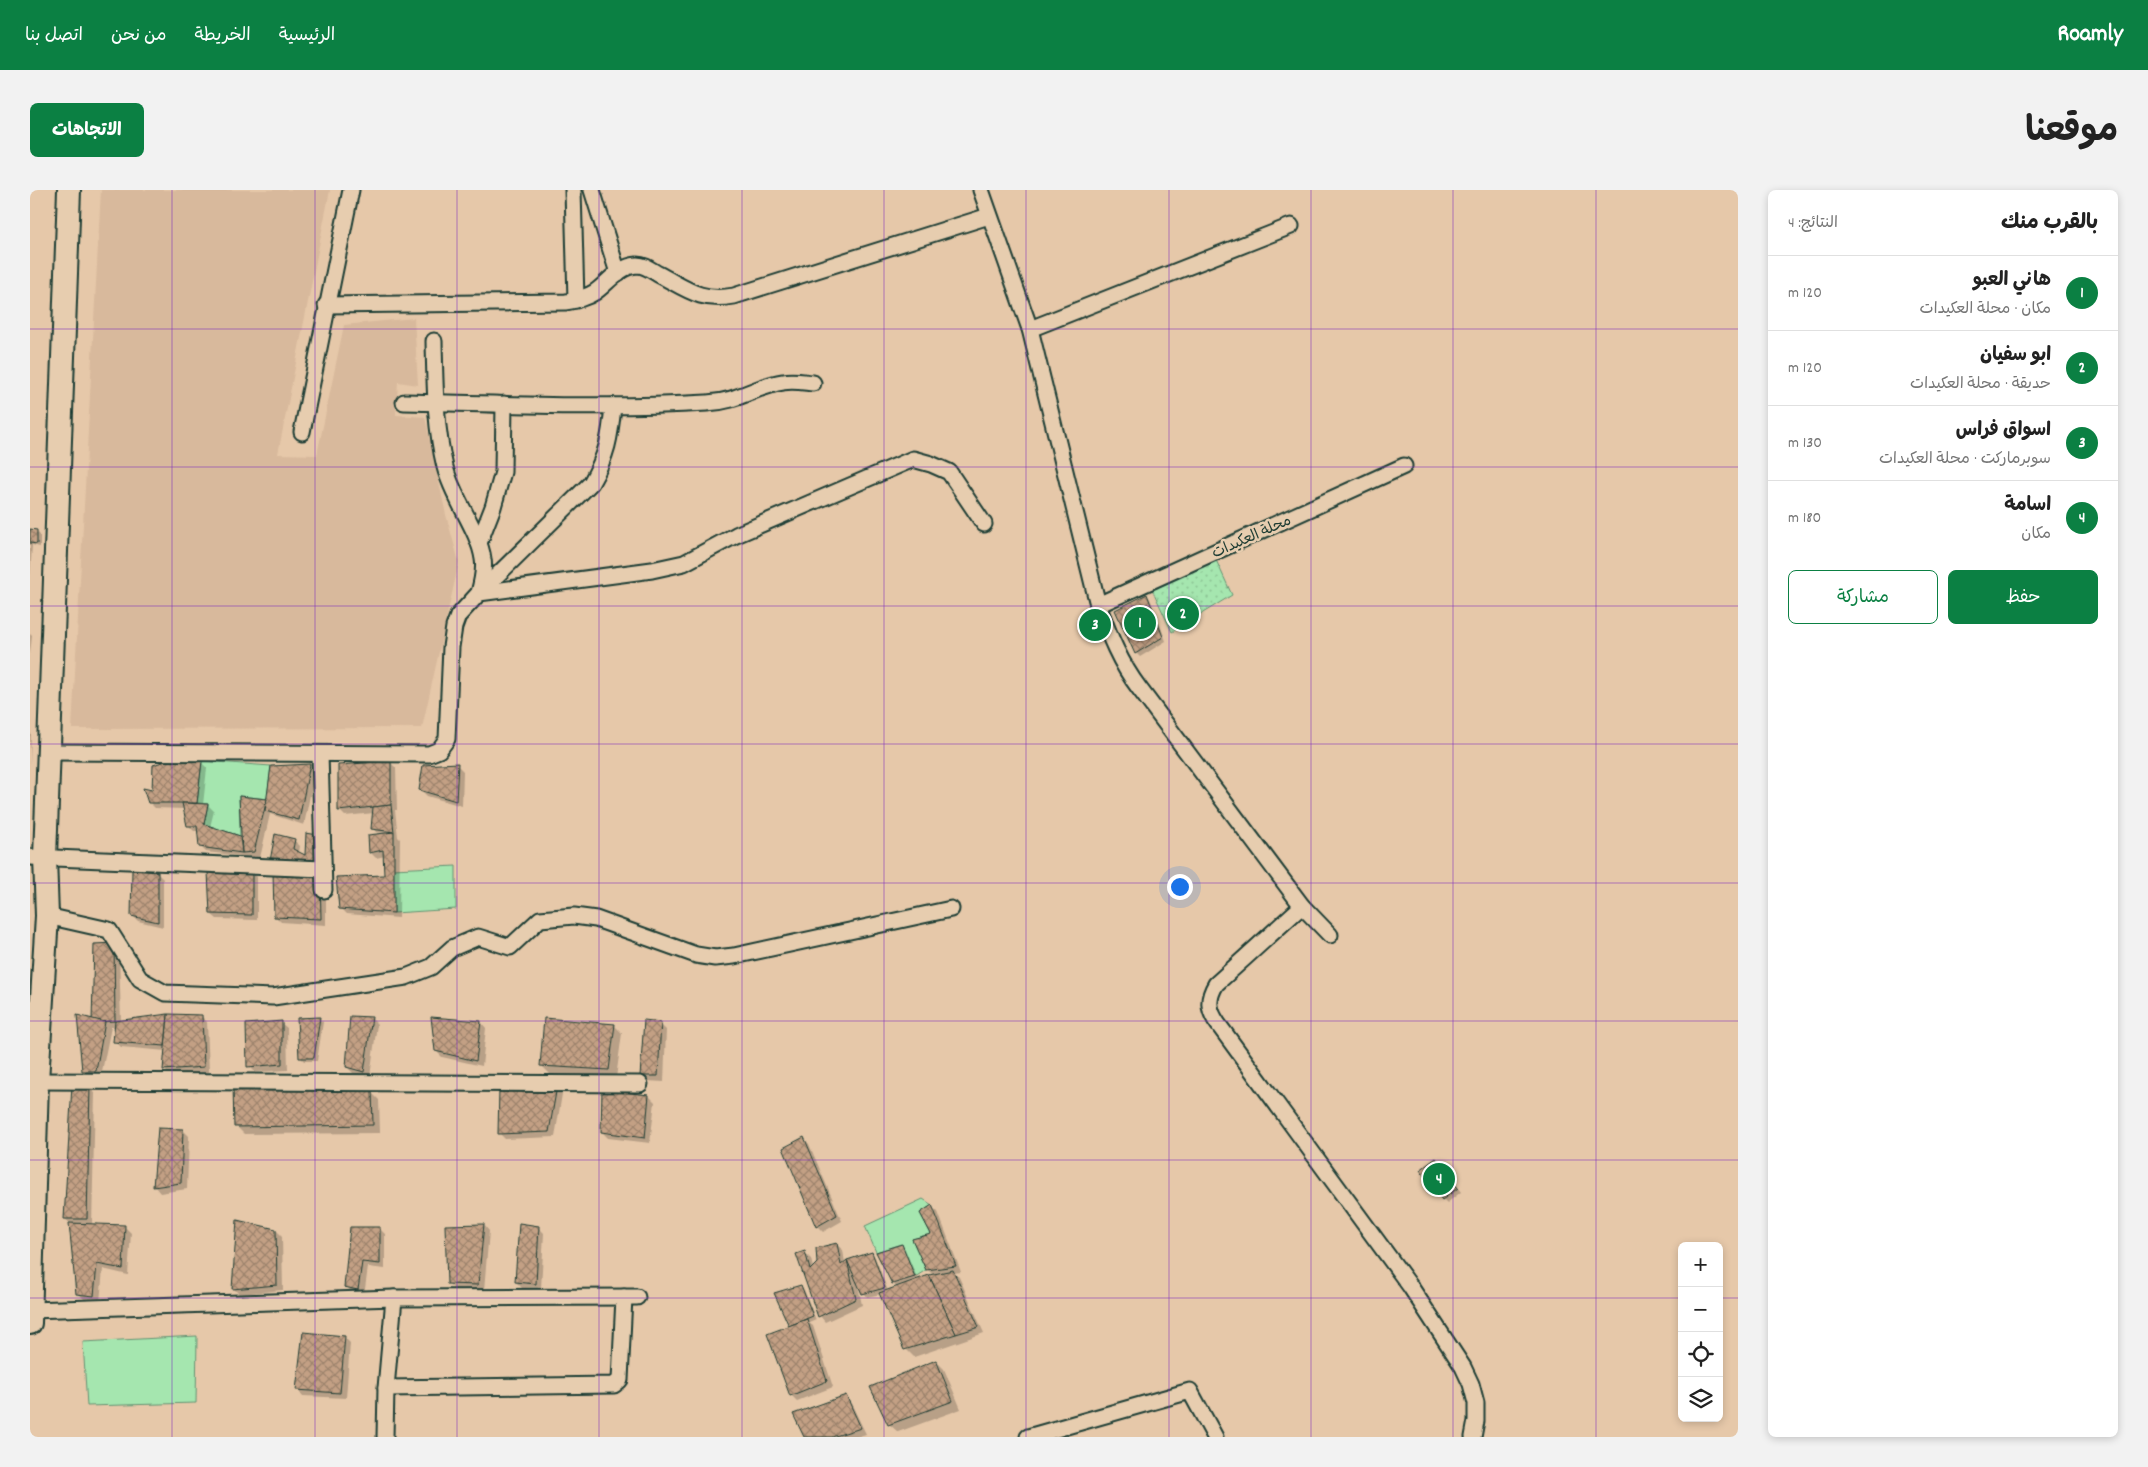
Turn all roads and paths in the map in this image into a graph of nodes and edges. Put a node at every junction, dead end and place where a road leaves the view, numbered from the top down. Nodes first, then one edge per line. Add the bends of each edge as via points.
1 (68, 190) edge
2 (351, 190) edge
3 (573, 190) edge
4 (592, 190) edge
5 (981, 190) edge
6 (989, 216) junction
7 (1291, 226) dead end
8 (618, 272) junction
9 (576, 300) junction
10 (326, 305) junction
11 (1030, 329) junction
12 (434, 341) dead end
13 (813, 383) dead end
14 (404, 402) dead end
15 (435, 403) junction
16 (504, 404) junction
17 (613, 406) junction
18 (302, 432) dead end
19 (1404, 466) dead end
20 (984, 524) dead end
21 (479, 543) junction
22 (479, 593) junction
23 (1098, 606) junction
24 (49, 752) junction
25 (320, 754) junction
26 (38, 857) edge
27 (324, 870) junction
28 (324, 890) dead end
29 (1302, 906) junction
30 (951, 909) dead end
31 (47, 916) junction
32 (1330, 935) dead end
33 (37, 1081) junction
34 (640, 1084) dead end
35 (32, 1199) edge
36 (394, 1298) junction
37 (31, 1317) edge
38 (386, 1388) junction
39 (385, 1437) edge
40 (1028, 1437) edge
41 (1215, 1437) edge
42 (1473, 1437) edge

1 - 24 main road
2 - 10 street
3 - 9 street
4 - 8 street
5 - 6 street
6 - 8 street via 734,296 698,295 647,267 632,266
6 - 11 street
7 - 11 street
8 - 9 street via 596,291
9 - 10 street
10 - 18 street
11 - 23 street
12 - 15 street
13 - 17 street via 782,382 720,403
14 - 15 street
15 - 16 street
15 - 21 street via 446,469 454,494
16 - 17 street
16 - 21 street via 503,472
17 - 22 street via 603,461 591,483
19 - 23 street, محلة العكيدات
20 - 22 street via 949,472 913,459 736,535 684,563
21 - 22 street via 483,560
22 - 25 street via 458,616 454,627 447,739 439,750 428,754
23 - 29 street via 1126,671
24 - 25 street
24 - 26 main road
25 - 27 street
26 - 27 street
26 - 31 main road
27 - 28 street
29 - 32 street
29 - 42 street via 1216,984 1210,1009 1410,1286 1463,1367 1472,1384 1476,1403
30 - 31 street via 715,958 696,955 585,917 540,918 510,947 478,937 452,948 431,966 406,977 273,997 165,993 140,979 109,930
31 - 33 main road
33 - 34 street
33 - 35 main road
35 - 37 main road
36 - 37 street
36 - 38 street
36 - 38 street via 630,1297 620,1380 614,1385
38 - 39 street
40 - 41 street via 1190,1391

